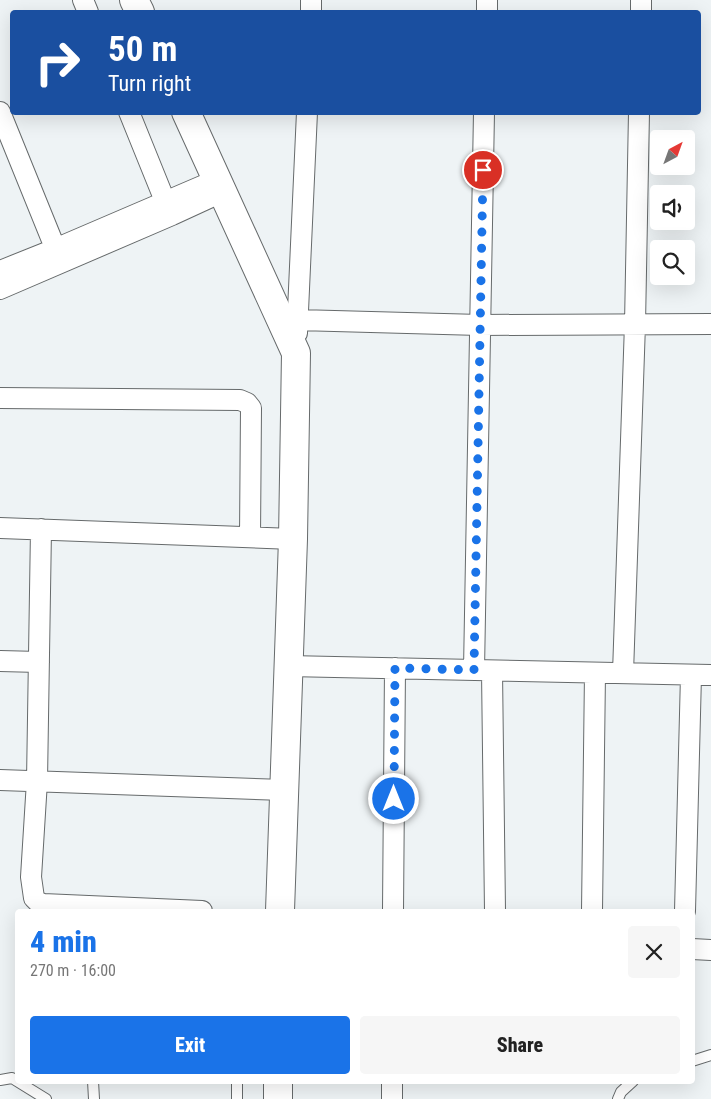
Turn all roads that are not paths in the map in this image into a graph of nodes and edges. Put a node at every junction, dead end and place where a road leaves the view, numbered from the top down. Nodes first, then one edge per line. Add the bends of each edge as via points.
1 (0, 112) edge
2 (130, 115) edge
3 (187, 115) edge
4 (306, 115) edge
5 (484, 115) edge
6 (639, 115) edge
7 (219, 186) junction
8 (165, 201) junction
9 (58, 256) junction
10 (0, 271) edge
11 (0, 289) edge
12 (298, 320) junction
13 (635, 324) junction
14 (711, 324) edge
15 (480, 325) junction
16 (296, 353) junction
17 (0, 398) edge
18 (0, 528) edge
19 (41, 529) junction
20 (250, 537) junction
21 (293, 539) junction
22 (0, 661) edge
23 (39, 662) junction
24 (288, 666) junction
25 (395, 668) junction
26 (483, 670) junction
27 (594, 673) junction
28 (623, 673) junction
29 (691, 675) junction
30 (711, 675) edge
31 (0, 780) edge
32 (38, 781) junction
33 (284, 790) junction
34 (157, 909) edge
35 (280, 909) edge
36 (393, 909) edge
37 (495, 909) edge
38 (592, 909) edge
39 (685, 909) edge
40 (695, 949) edge
41 (711, 950) edge
42 (711, 1055) edge
43 (695, 1060) edge
44 (0, 1080) edge
45 (15, 1080) edge
46 (22, 1084) edge
47 (93, 1084) edge
48 (237, 1084) edge
49 (278, 1084) edge
50 (392, 1084) edge
51 (630, 1084) edge
52 (46, 1099) edge
53 (94, 1099) edge
54 (237, 1099) edge
55 (278, 1099) edge
56 (392, 1099) edge
57 (618, 1099) edge

1 - 9 street
2 - 8 street
3 - 7 street
4 - 12 street
5 - 15 street
6 - 13 street
7 - 8 street
7 - 9 street via 172,215
7 - 16 street
8 - 9 street
9 - 10 street
9 - 11 street
12 - 15 street
12 - 16 street
13 - 14 street
13 - 15 street
13 - 28 street
15 - 26 street
16 - 21 street
17 - 20 street via 240,400 247,403 251,408
18 - 19 street
19 - 20 street
19 - 23 street
20 - 21 street
21 - 24 street
22 - 23 street
23 - 32 street
24 - 25 street
24 - 33 street
25 - 26 street
25 - 36 street
26 - 27 street
26 - 37 street
27 - 28 street
27 - 38 street
28 - 29 street
29 - 30 street
29 - 39 street
31 - 32 street
32 - 33 street
32 - 34 street via 31,877 34,898 43,904
33 - 35 street
40 - 41 street
42 - 43 lane
44 - 45 lane
46 - 52 lane
47 - 53 lane
48 - 54 lane
49 - 55 street
50 - 56 street
51 - 57 lane

